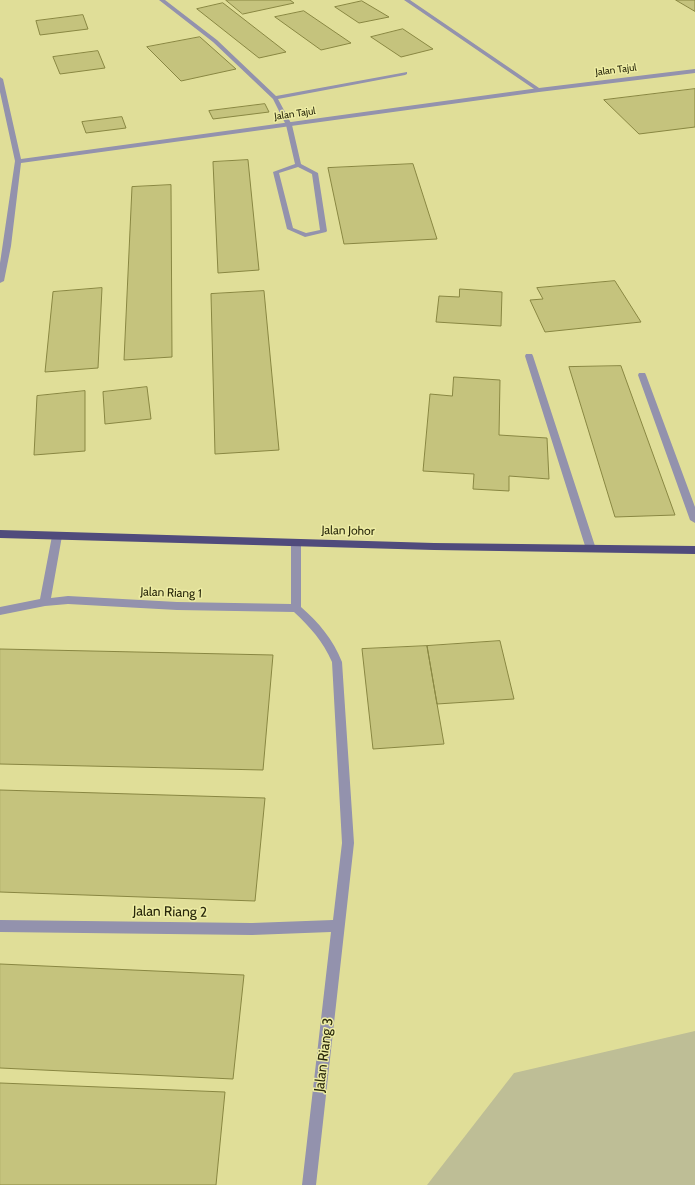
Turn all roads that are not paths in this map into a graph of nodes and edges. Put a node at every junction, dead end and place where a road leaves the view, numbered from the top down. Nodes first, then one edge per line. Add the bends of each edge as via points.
1 (162, 0) edge
2 (407, 0) edge
3 (695, 71) edge
4 (405, 73) dead end
5 (0, 79) edge
6 (539, 90) junction
7 (276, 98) junction
8 (289, 125) junction
9 (18, 161) junction
10 (298, 164) junction
11 (0, 281) edge
12 (529, 356) dead end
13 (642, 375) dead end
14 (695, 520) edge
15 (0, 534) edge
16 (57, 536) junction
17 (296, 543) junction
18 (591, 550) junction
19 (695, 550) edge
20 (45, 602) junction
21 (296, 608) junction
22 (0, 611) edge
23 (0, 926) edge
24 (339, 926) junction
25 (309, 1185) edge

1 - 7 street via 215,41
2 - 6 street
3 - 6 street, Jalan Tajul
4 - 7 street
5 - 9 street
6 - 8 street, Jalan Tajul
7 - 8 street
8 - 9 street, Jalan Tajul
8 - 10 street
9 - 11 street
10 - 10 street via 315,173 324,231 305,235 290,229 276,172
12 - 18 street
13 - 14 street
15 - 16 highway, Jalan Johor
16 - 17 highway, Jalan Johor
16 - 20 street
17 - 18 highway, Jalan Johor
17 - 21 street
18 - 19 highway, Jalan Johor
20 - 21 street, Jalan Riang 1 via 68,600 177,606
20 - 22 street, Jalan Riang 1
21 - 24 street, Jalan Riang 3 via 331,645 337,662 348,843
23 - 24 street, Jalan Riang 2 via 252,929
24 - 25 street, Jalan Riang 3

